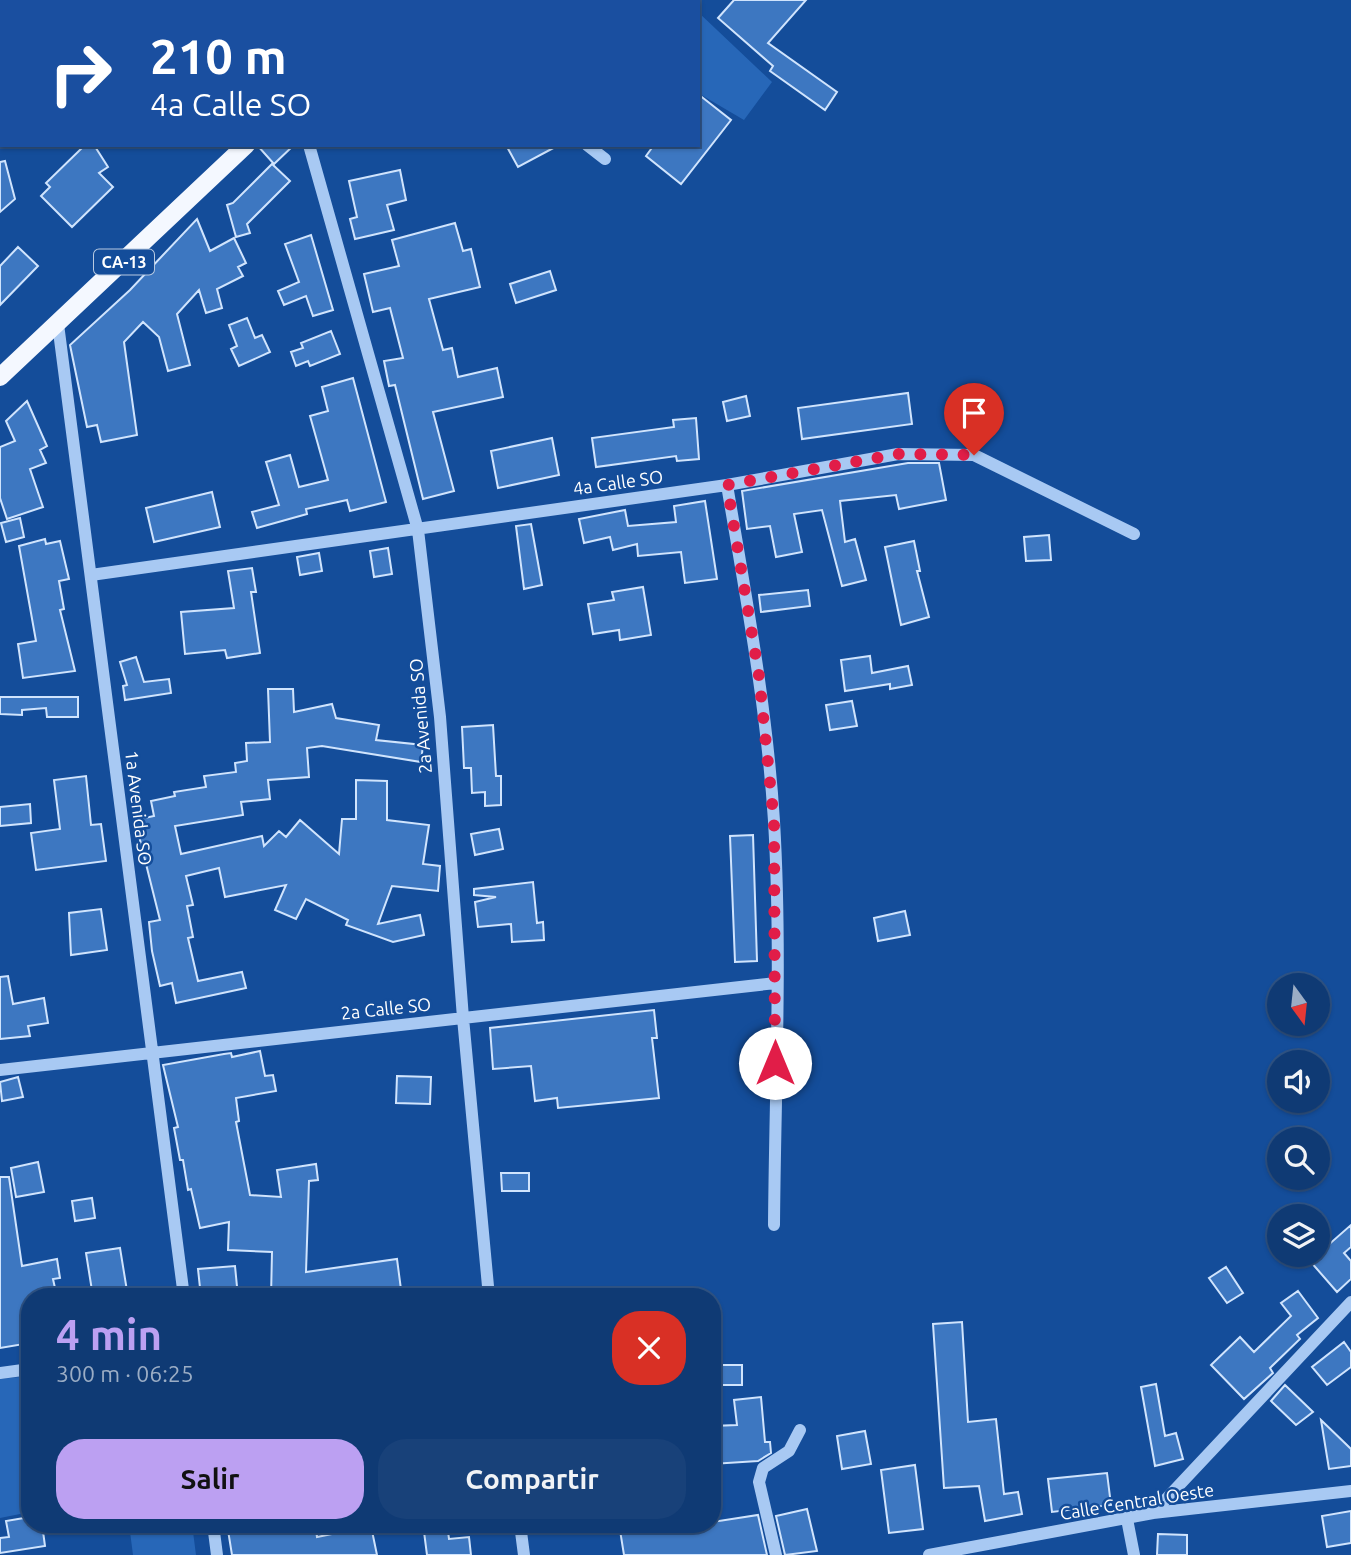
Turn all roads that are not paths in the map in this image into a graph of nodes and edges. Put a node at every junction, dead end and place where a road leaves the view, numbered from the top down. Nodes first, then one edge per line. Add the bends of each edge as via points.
1 (244, 147) edge
2 (310, 147) edge
3 (590, 147) edge
4 (606, 159) dead end
5 (58, 324) junction
6 (0, 377) edge
7 (727, 485) junction
8 (418, 530) junction
9 (1134, 534) dead end
10 (91, 576) junction
11 (776, 982) junction
12 (463, 1018) junction
13 (152, 1053) junction
14 (0, 1070) edge
15 (774, 1225) dead end
16 (183, 1288) edge
17 (488, 1288) edge
18 (1351, 1302) edge
19 (21, 1370) edge
20 (0, 1373) edge
21 (800, 1430) dead end
22 (1351, 1491) edge
23 (1153, 1513) junction
24 (1127, 1519) junction
25 (215, 1533) edge
26 (521, 1533) edge
27 (217, 1555) edge
28 (524, 1555) edge
29 (776, 1555) edge
30 (929, 1555) edge
31 (1134, 1555) edge

1 - 5 main road, CA-13
2 - 8 street, 2a Avenida SO
3 - 4 street
5 - 6 main road, CA-13
5 - 10 street, 1a Avenida SO
7 - 8 street, 4a Calle SO
7 - 9 street, 4a Calle SO via 898,454 974,455
7 - 11 street via 759,676 774,822
8 - 10 street, 4a Calle SO
8 - 12 street, 2a Avenida SO via 440,717
10 - 13 street, 1a Avenida SO
11 - 12 street, 2a Calle SO
11 - 15 street
12 - 13 street, 2a Calle SO
12 - 17 street, 2a Avenida SO
13 - 14 street, 2a Calle SO
13 - 16 street, 1a Avenida SO
18 - 23 street
19 - 20 street
21 - 29 street via 789,1451 763,1468 759,1482
22 - 23 street, Calle Central Oeste
23 - 24 street, Calle Central Oeste
24 - 30 street, Calle Central Oeste
24 - 31 street
25 - 27 street
26 - 28 street

